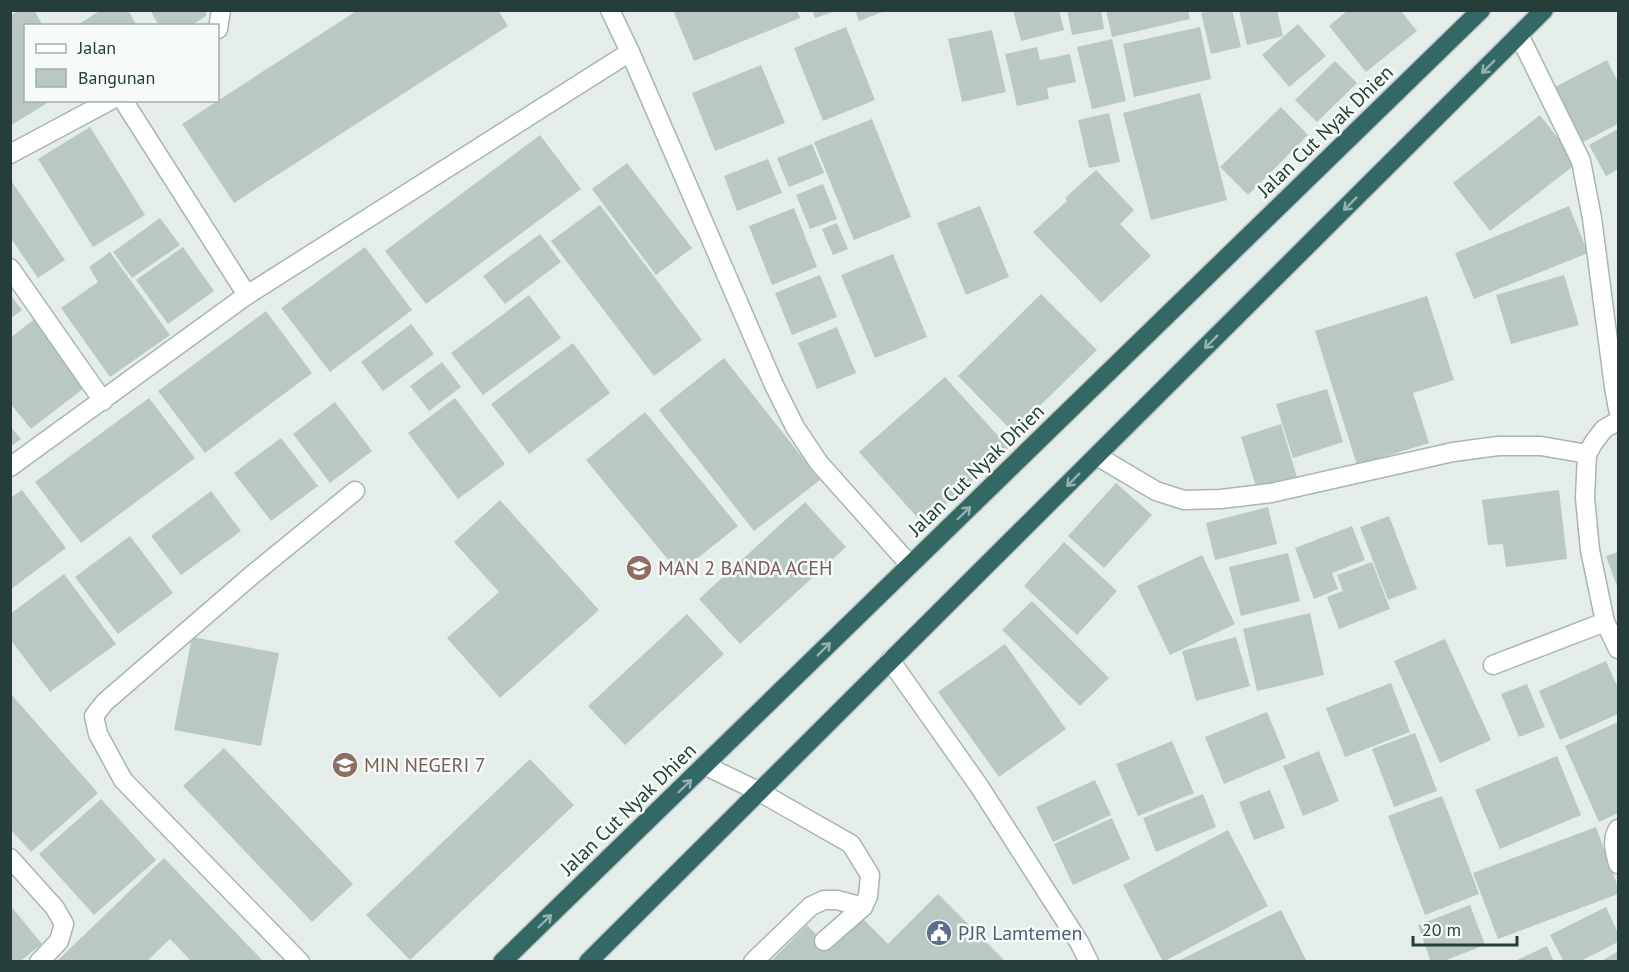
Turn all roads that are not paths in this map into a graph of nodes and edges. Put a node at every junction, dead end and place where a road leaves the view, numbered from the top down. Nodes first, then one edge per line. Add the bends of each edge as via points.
1 (610, 10) edge
2 (1481, 10) edge
3 (1544, 10) edge
4 (1519, 35) junction
5 (630, 52) junction
6 (107, 102) edge
7 (124, 102) edge
8 (10, 154) edge
9 (10, 268) edge
10 (247, 296) junction
11 (103, 400) junction
12 (1618, 409) edge
13 (1618, 421) edge
14 (1587, 454) junction
15 (1097, 456) junction
16 (10, 466) edge
17 (355, 491) dead end
18 (910, 565) junction
19 (1605, 622) junction
20 (1618, 649) edge
21 (890, 660) junction
22 (1493, 665) dead end
23 (706, 766) junction
24 (758, 790) junction
25 (1618, 829) edge
26 (10, 858) edge
27 (1618, 864) edge
28 (863, 907) junction
29 (824, 941) dead end
30 (510, 959) edge
31 (39, 962) edge
32 (300, 962) edge
33 (588, 962) edge
34 (753, 962) edge
35 (1089, 962) edge

1 - 5 street
18 -> 2 highway, Jalan Cut Nyak Dhien
3 - 4 highway
4 - 12 street via 1581,161
4 -> 15 highway
5 - 10 street
5 - 18 street via 795,427 819,463
6 - 8 street
7 - 10 street
9 - 11 street
10 - 11 street
11 - 16 street
13 - 14 street via 1604,429
14 - 15 street via 1541,446 1498,446 1454,452 1270,493 1193,500 1156,491
14 - 19 street via 1585,498 1590,550
15 -> 21 highway
17 - 32 street via 105,702 94,716 98,734 123,780
23 -> 18 highway, Jalan Cut Nyak Dhien
19 - 20 street
19 - 22 street
21 - 24 highway
21 - 35 street via 979,786
23 - 24 street
30 -> 23 highway, Jalan Cut Nyak Dhien
24 - 28 street via 851,844 870,875
24 - 33 highway
25 - 27 street via 1614,846
26 - 31 street via 55,908 64,924 59,941
28 - 29 street
28 - 34 street via 837,900 811,906

